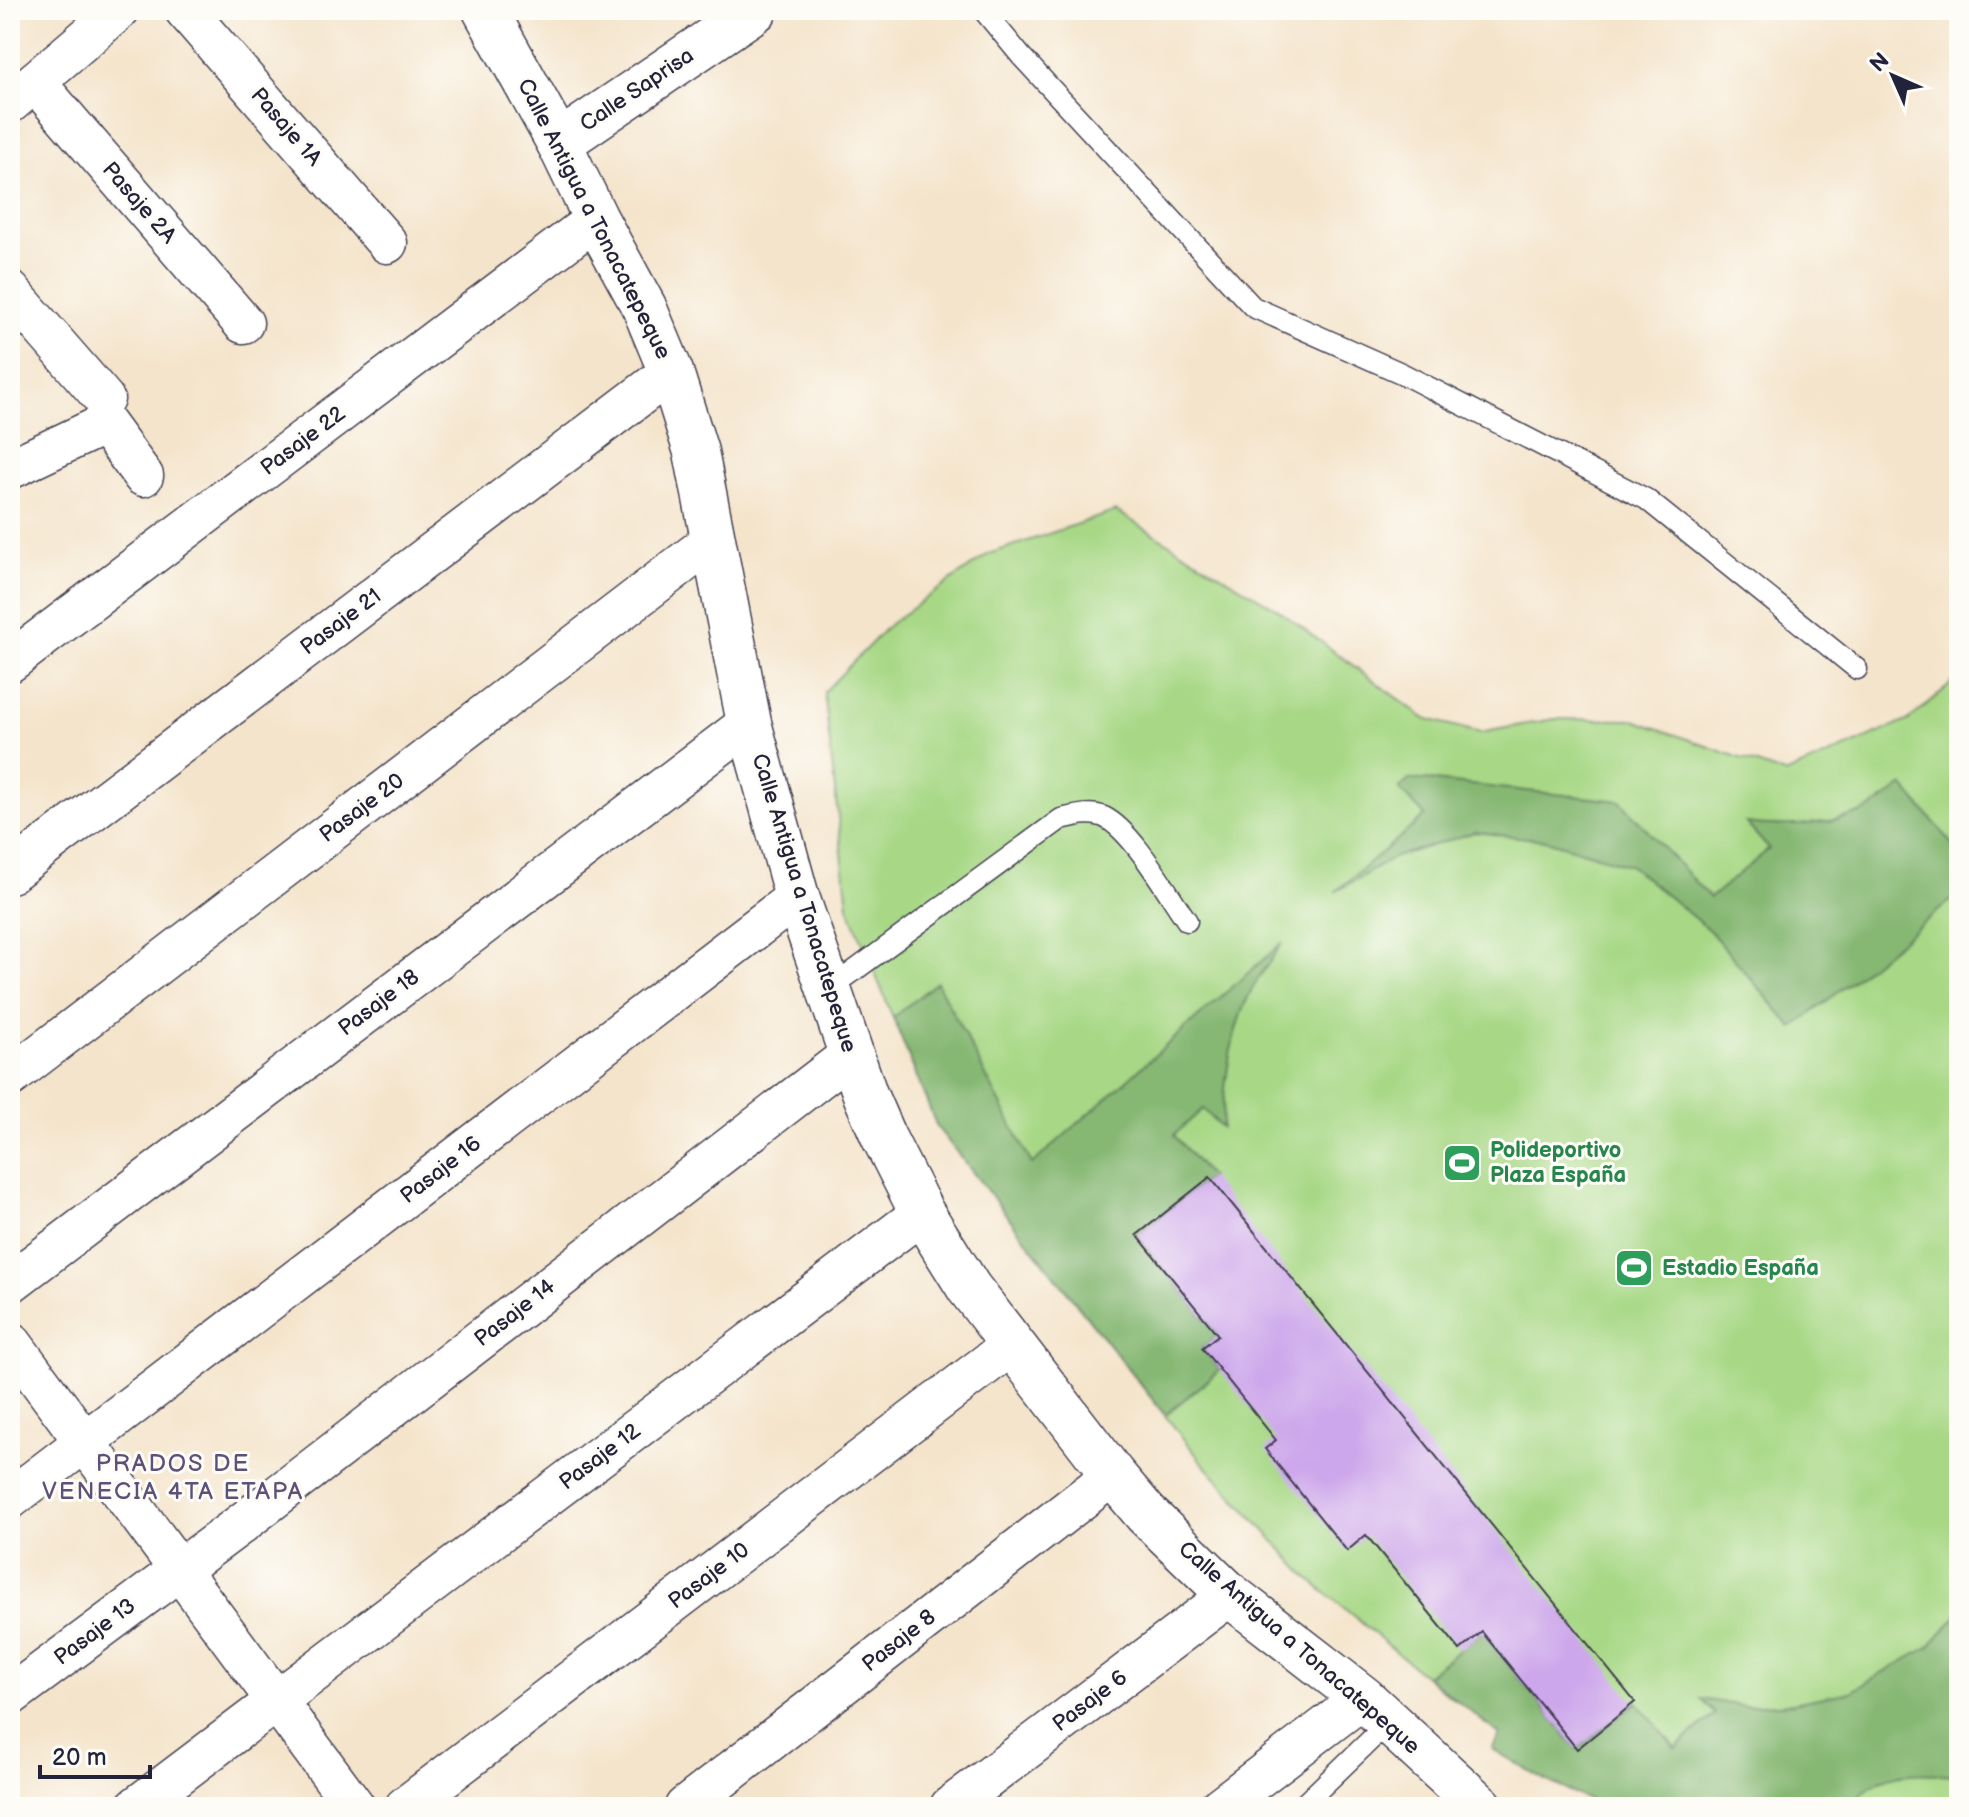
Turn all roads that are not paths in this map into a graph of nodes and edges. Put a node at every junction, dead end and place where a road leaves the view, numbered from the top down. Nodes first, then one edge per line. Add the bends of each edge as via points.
1 (119, 10) edge
2 (185, 10) edge
3 (485, 10) edge
4 (755, 10) edge
5 (983, 10) edge
6 (22, 92) edge
7 (559, 143) junction
8 (596, 219) junction
9 (387, 243) dead end
10 (10, 291) edge
11 (243, 323) dead end
12 (671, 372) junction
13 (104, 399) dead end
14 (10, 469) edge
15 (143, 476) dead end
16 (713, 540) junction
17 (10, 662) edge
18 (1857, 669) dead end
19 (749, 723) junction
20 (10, 873) edge
21 (797, 897) junction
22 (1187, 921) dead end
23 (828, 990) junction
24 (850, 1055) junction
25 (10, 1077) edge
26 (922, 1213) junction
27 (10, 1283) edge
28 (10, 1341) edge
29 (1013, 1344) junction
30 (86, 1443) junction
31 (1113, 1475) junction
32 (10, 1499) edge
33 (179, 1569) junction
34 (1230, 1595) junction
35 (10, 1696) edge
36 (277, 1701) junction
37 (1376, 1710) junction
38 (1481, 1806) edge
39 (136, 1807) edge
40 (355, 1807) edge
41 (405, 1807) edge
42 (685, 1807) edge
43 (950, 1807) edge
44 (1220, 1807) edge
45 (1301, 1807) edge

1 - 6 street
2 - 9 street, Pasaje 1A
3 - 7 street, Calle Antigua a Tonacatepeque
4 - 7 street, Calle Saprisa
5 - 18 lane via 1253,307 1401,373 1646,499
6 - 11 street, Pasaje 2A
7 - 8 street, Calle Antigua a Tonacatepeque
8 - 12 street, Calle Antigua a Tonacatepeque via 644,307
8 - 17 street, Pasaje 22
10 - 13 street
12 - 16 street, Calle Antigua a Tonacatepeque via 696,452
12 - 20 street, Pasaje 21
14 - 15 street via 105,424
16 - 19 street, Calle Antigua a Tonacatepeque
16 - 25 street, Pasaje 20
19 - 21 street, Calle Antigua a Tonacatepeque
19 - 27 street, Pasaje 18
21 - 23 street, Calle Antigua a Tonacatepeque
21 - 30 street, Pasaje 16
22 - 23 lane via 1132,842 1104,817 1084,814 1061,819
23 - 24 street, Calle Antigua a Tonacatepeque
24 - 26 street, Calle Antigua a Tonacatepeque
24 - 33 street, Pasaje 14
26 - 29 street, Calle Antigua a Tonacatepeque via 969,1288
26 - 36 street, Pasaje 12
28 - 30 street
29 - 31 street, Calle Antigua a Tonacatepeque
29 - 41 street, Pasaje 10
30 - 32 street, Pasaje 16
30 - 33 street
31 - 34 street, Calle Antigua a Tonacatepeque
31 - 42 street, Pasaje 8
33 - 35 street, Pasaje 13
33 - 36 street
34 - 37 street, Calle Antigua a Tonacatepeque
34 - 43 street, Pasaje 6
36 - 39 street, Pasaje 12
36 - 40 street
37 - 38 street, Calle Antigua a Tonacatepeque
37 - 44 street
37 - 45 lane

